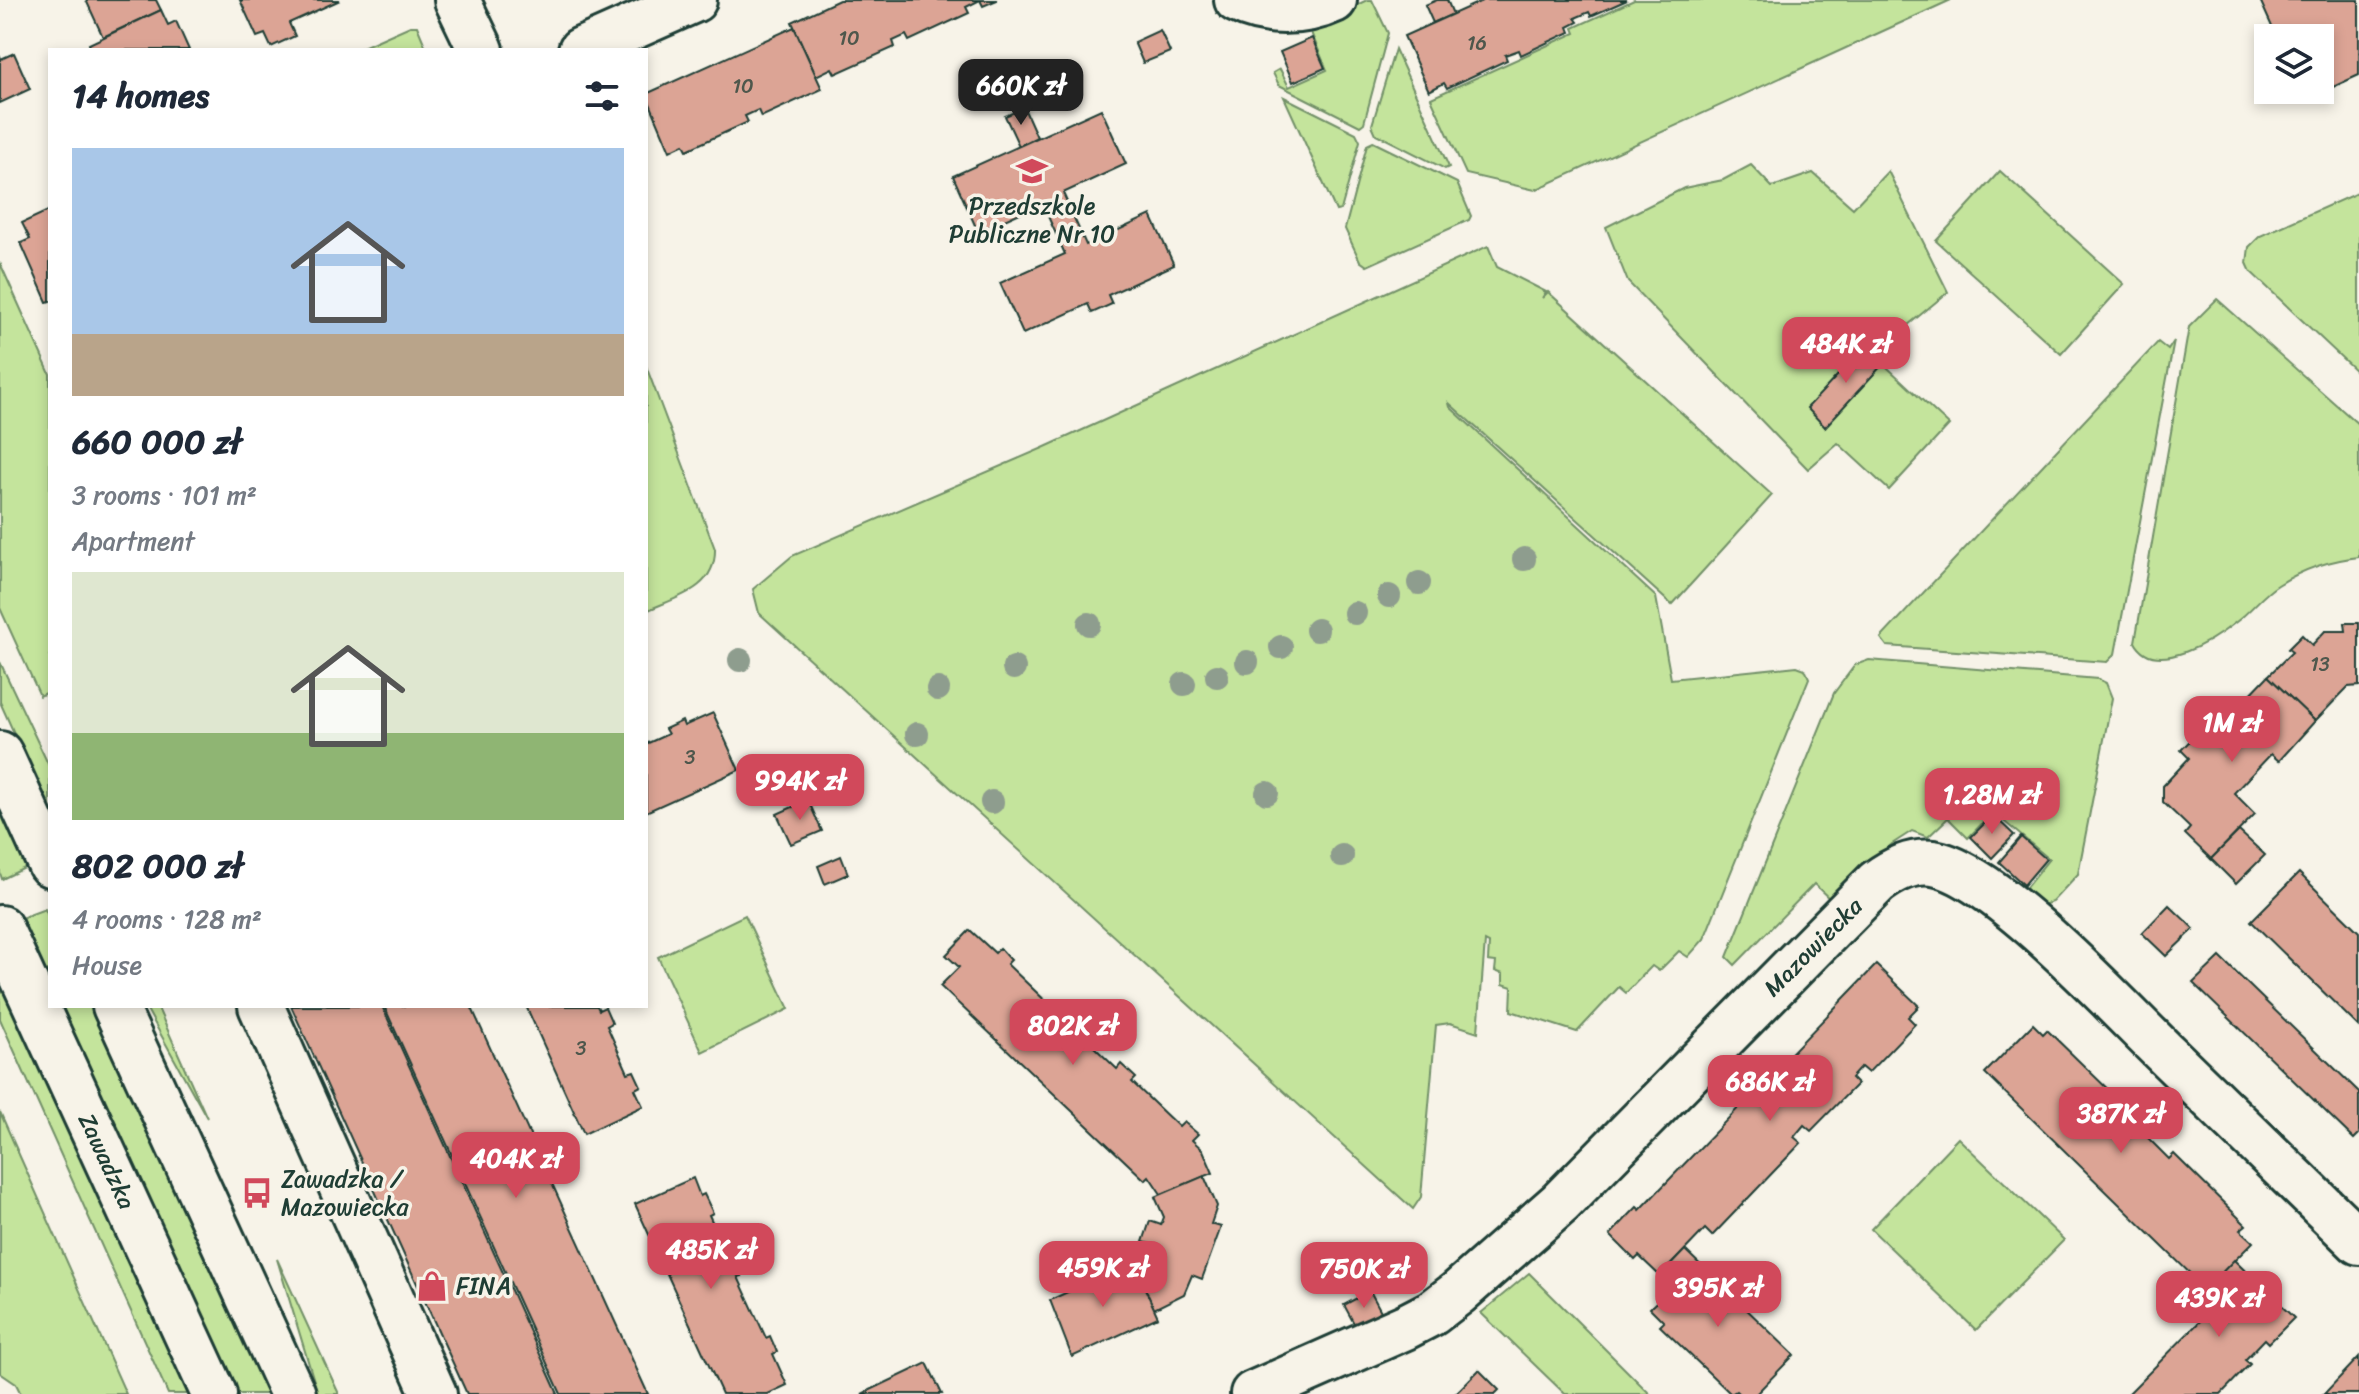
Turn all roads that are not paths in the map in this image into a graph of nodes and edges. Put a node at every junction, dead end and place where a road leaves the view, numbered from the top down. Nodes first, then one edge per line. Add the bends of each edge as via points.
1 (457, 0) edge
2 (694, 0) edge
3 (1237, 0) edge
4 (1334, 0) edge
5 (480, 48) edge
6 (586, 48) edge
7 (0, 754) edge
8 (48, 860) edge
9 (0, 928) edge
10 (116, 1008) edge
11 (262, 1008) edge
12 (2359, 1242) edge
13 (214, 1394) edge
14 (293, 1394) edge
15 (434, 1394) edge
16 (1253, 1394) edge

1 - 5 street
2 - 6 street
3 - 4 street via 1255,10 1281,12
7 - 8 street
9 - 13 street, Zawadzka
10 - 14 street
11 - 15 street
12 - 16 street, Mazowiecka via 2037,929 1958,872 1933,863 1909,865 1877,882 1560,1203 1458,1293 1405,1327

